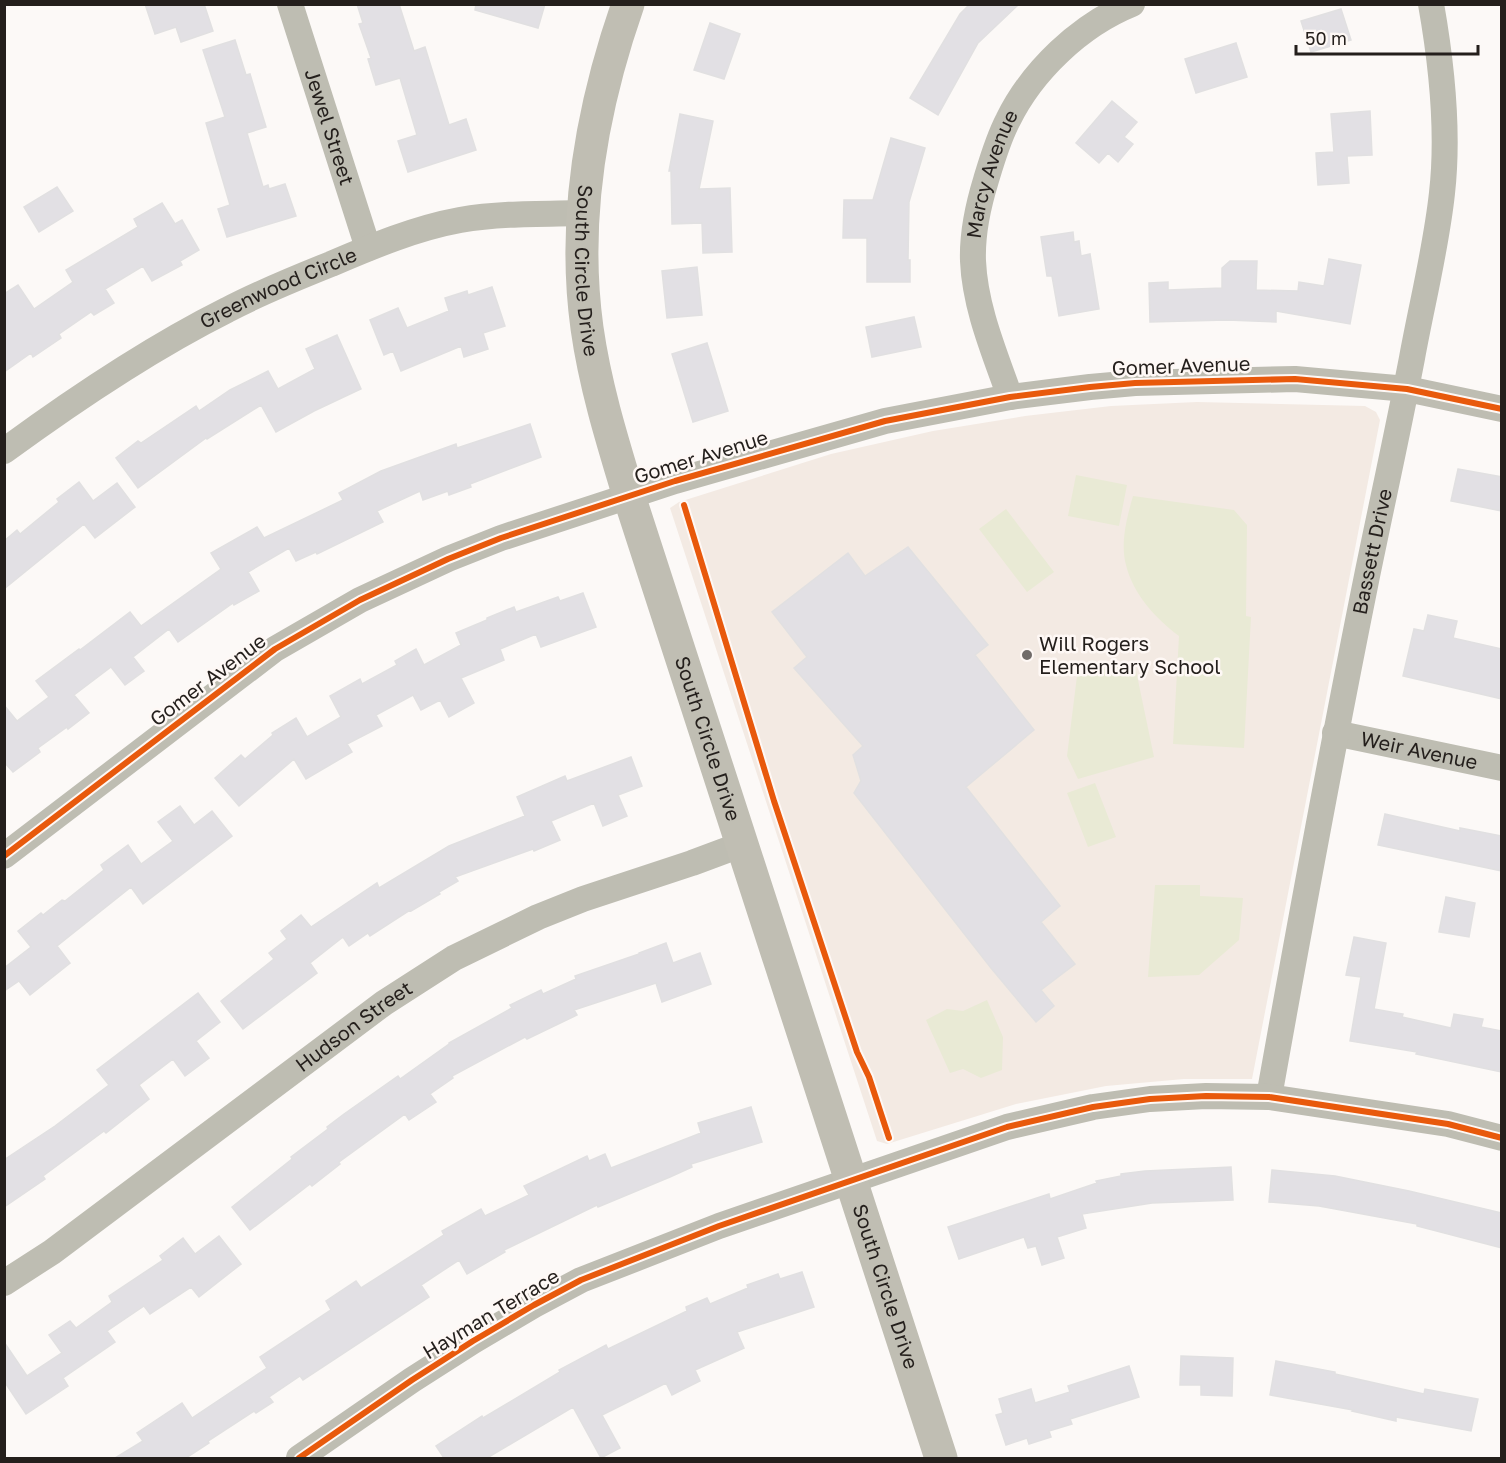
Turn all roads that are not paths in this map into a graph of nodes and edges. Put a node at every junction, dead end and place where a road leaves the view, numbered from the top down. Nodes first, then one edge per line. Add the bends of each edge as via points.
1 (290, 4) edge
2 (628, 4) edge
3 (1132, 4) edge
4 (1431, 4) edge
5 (583, 213) junction
6 (368, 248) junction
7 (1407, 389) junction
8 (1010, 397) junction
9 (1502, 409) edge
10 (4, 451) edge
11 (629, 496) junction
12 (1335, 733) junction
13 (1502, 768) edge
14 (743, 844) junction
15 (4, 856) edge
16 (1269, 1097) junction
17 (1502, 1138) edge
18 (852, 1179) junction
19 (4, 1283) edge
20 (299, 1458) edge
21 (941, 1458) edge

1 - 6 street, Jewel Street
2 - 5 main road, South Circle Drive via 599,101
3 - 8 street, Marcy Avenue via 1084,31 1050,61 1008,120 993,158 975,226 973,261 985,323
4 - 7 street, Bassett Drive via 1443,92 1442,192
5 - 6 street, Greenwood Circle via 460,220
5 - 11 main road, South Circle Drive via 587,327 604,410
6 - 10 street, Greenwood Circle via 228,309 170,341
7 - 8 street, Gomer Avenue via 1295,379 1135,383
7 - 9 street, Gomer Avenue
7 - 12 street, Bassett Drive
8 - 11 street, Gomer Avenue via 885,421
11 - 14 main road, South Circle Drive
11 - 15 street, Gomer Avenue via 448,559 317,624 197,707
12 - 13 street, Weir Avenue
12 - 16 street, Bassett Drive
14 - 18 main road, South Circle Drive
14 - 19 street, Hudson Street via 583,899 454,958 384,1003 52,1252
16 - 17 street, Hayman Terrace via 1448,1124
16 - 18 street, Hayman Terrace via 1150,1099 1066,1112 1007,1127
18 - 20 street, Hayman Terrace via 581,1280 473,1341
18 - 21 main road, South Circle Drive

